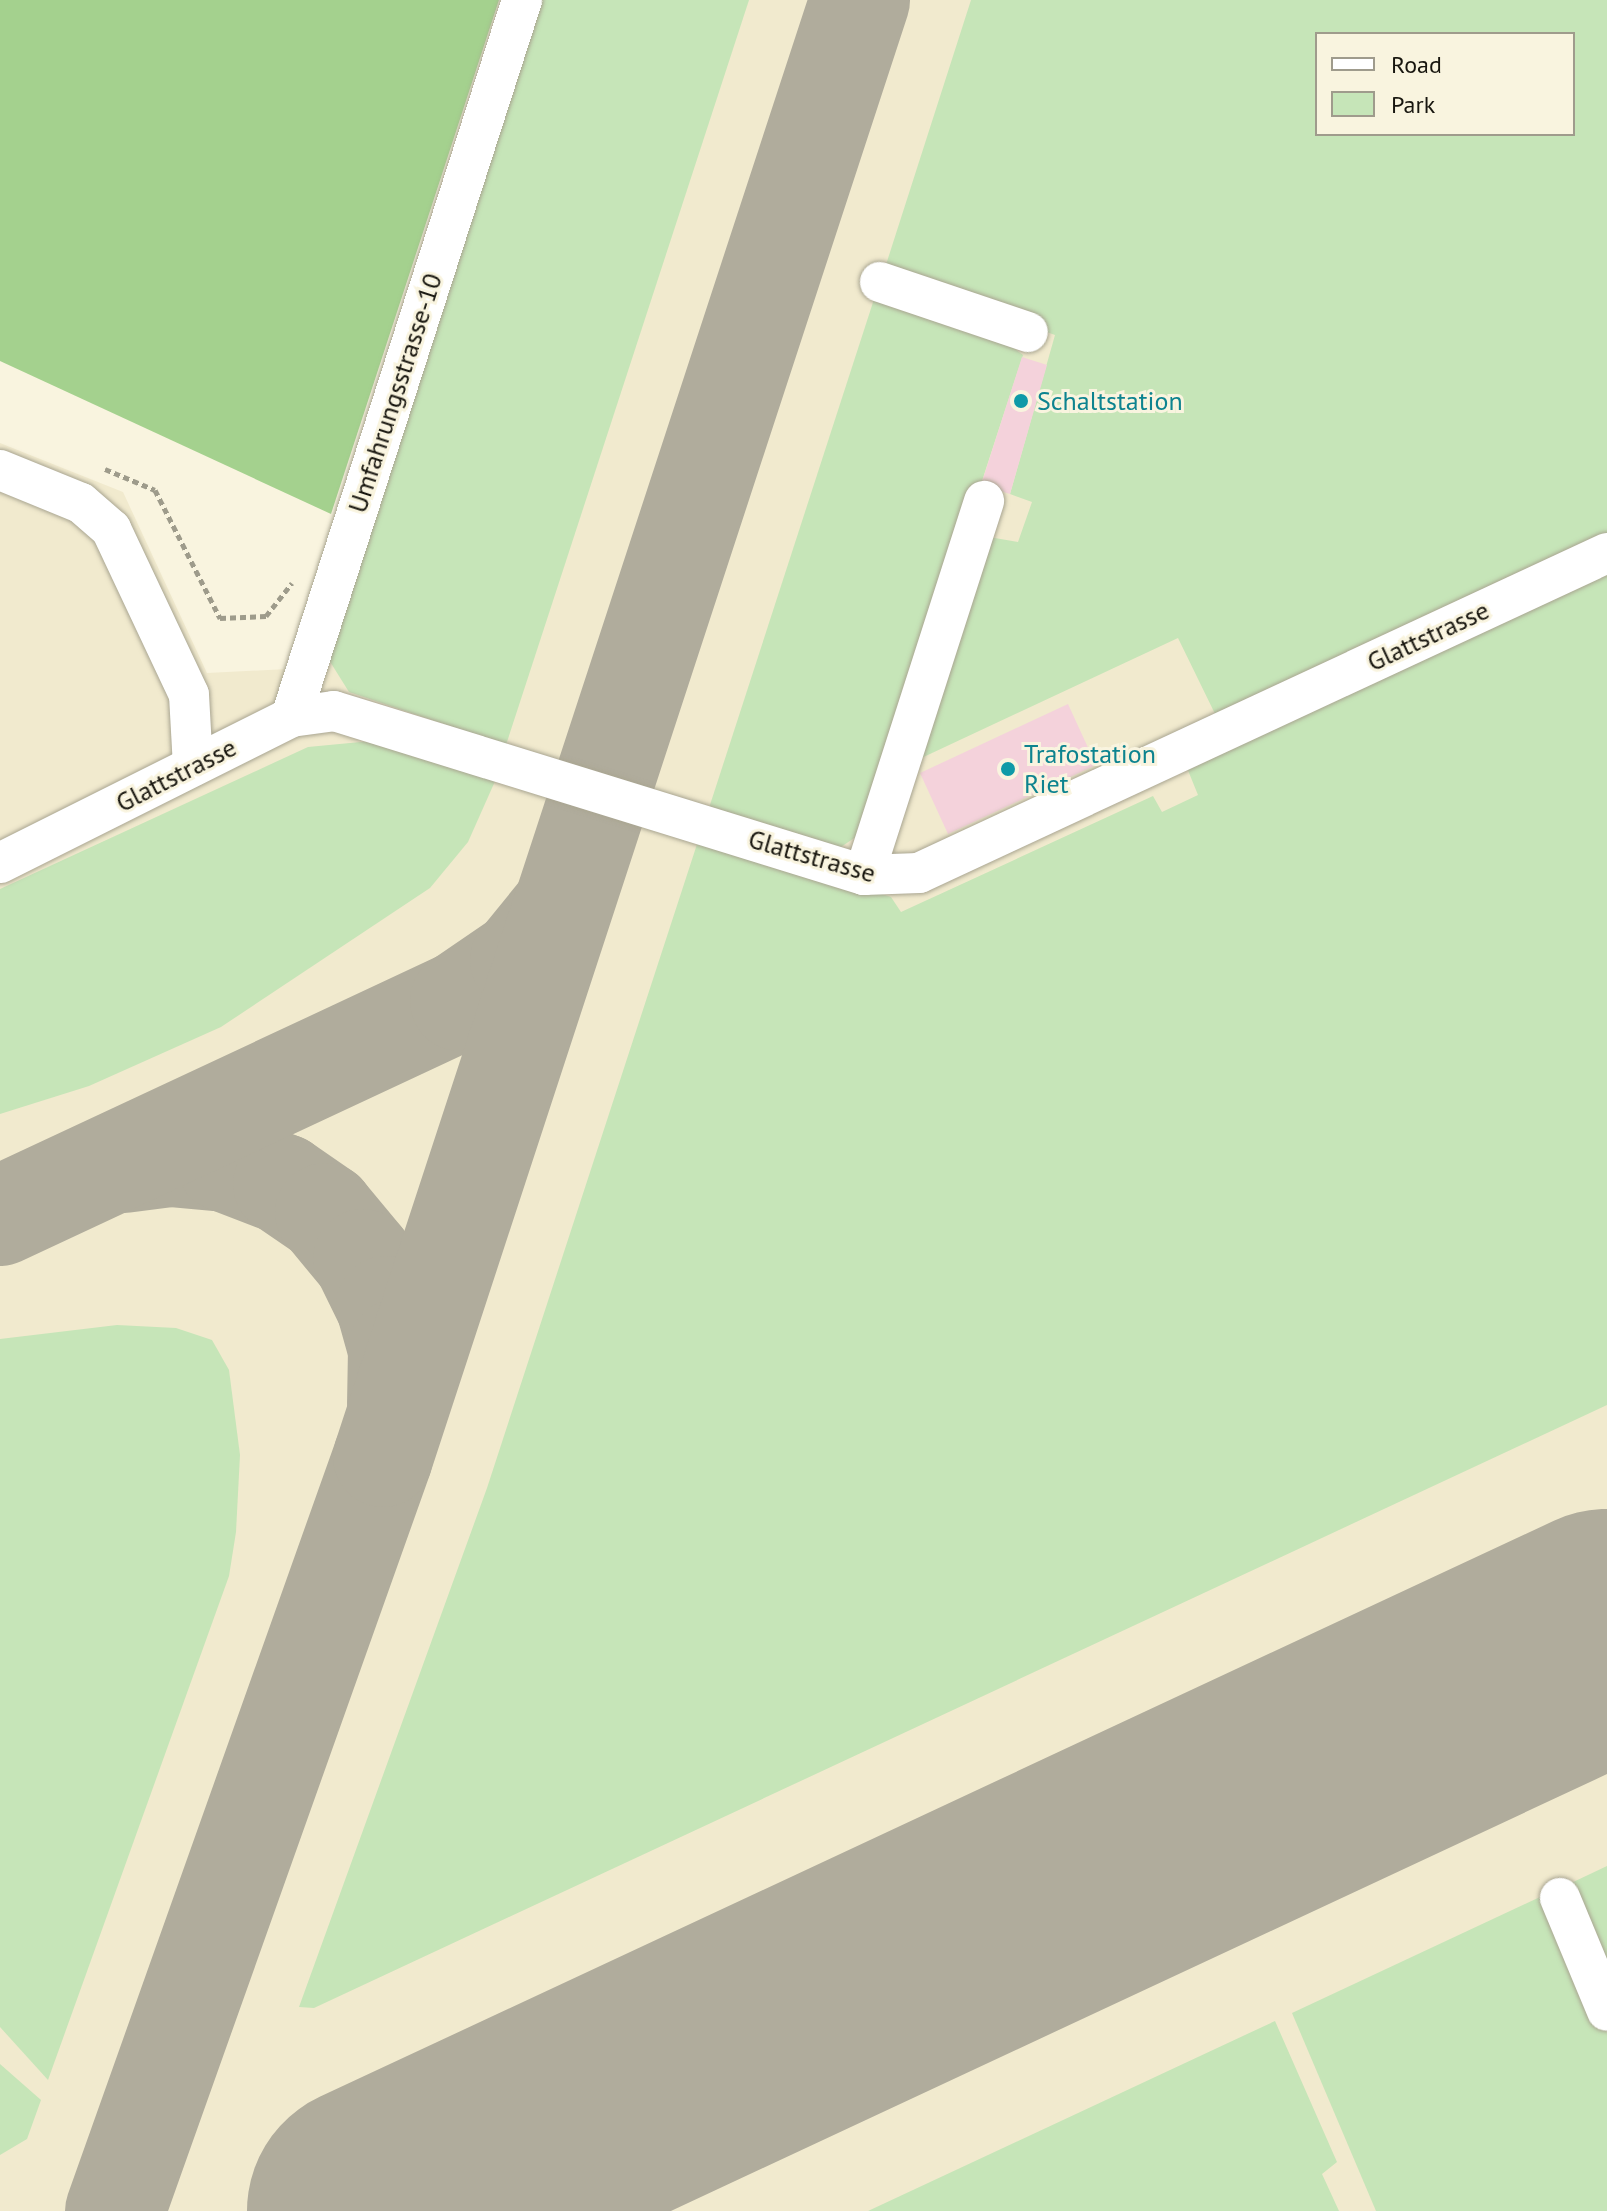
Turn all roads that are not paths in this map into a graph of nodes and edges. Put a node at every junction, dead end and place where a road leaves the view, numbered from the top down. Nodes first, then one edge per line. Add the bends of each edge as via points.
1 (522, 0) edge
2 (880, 282) dead end
3 (1028, 332) dead end
4 (0, 470) edge
5 (984, 501) dead end
6 (1607, 553) edge
7 (291, 717) junction
8 (193, 766) junction
9 (0, 863) edge
10 (864, 875) junction
11 (1560, 1898) dead end
12 (1607, 2011) edge

1 - 7 lane, Umfahrungsstrasse-10
2 - 3 lane
4 - 8 lane via 81,503 110,528 189,695
5 - 10 lane
6 - 10 lane, Glattstrasse via 919,873
7 - 8 lane, Glattstrasse
7 - 10 lane, Glattstrasse via 334,711
8 - 9 lane, Glattstrasse
11 - 12 lane

